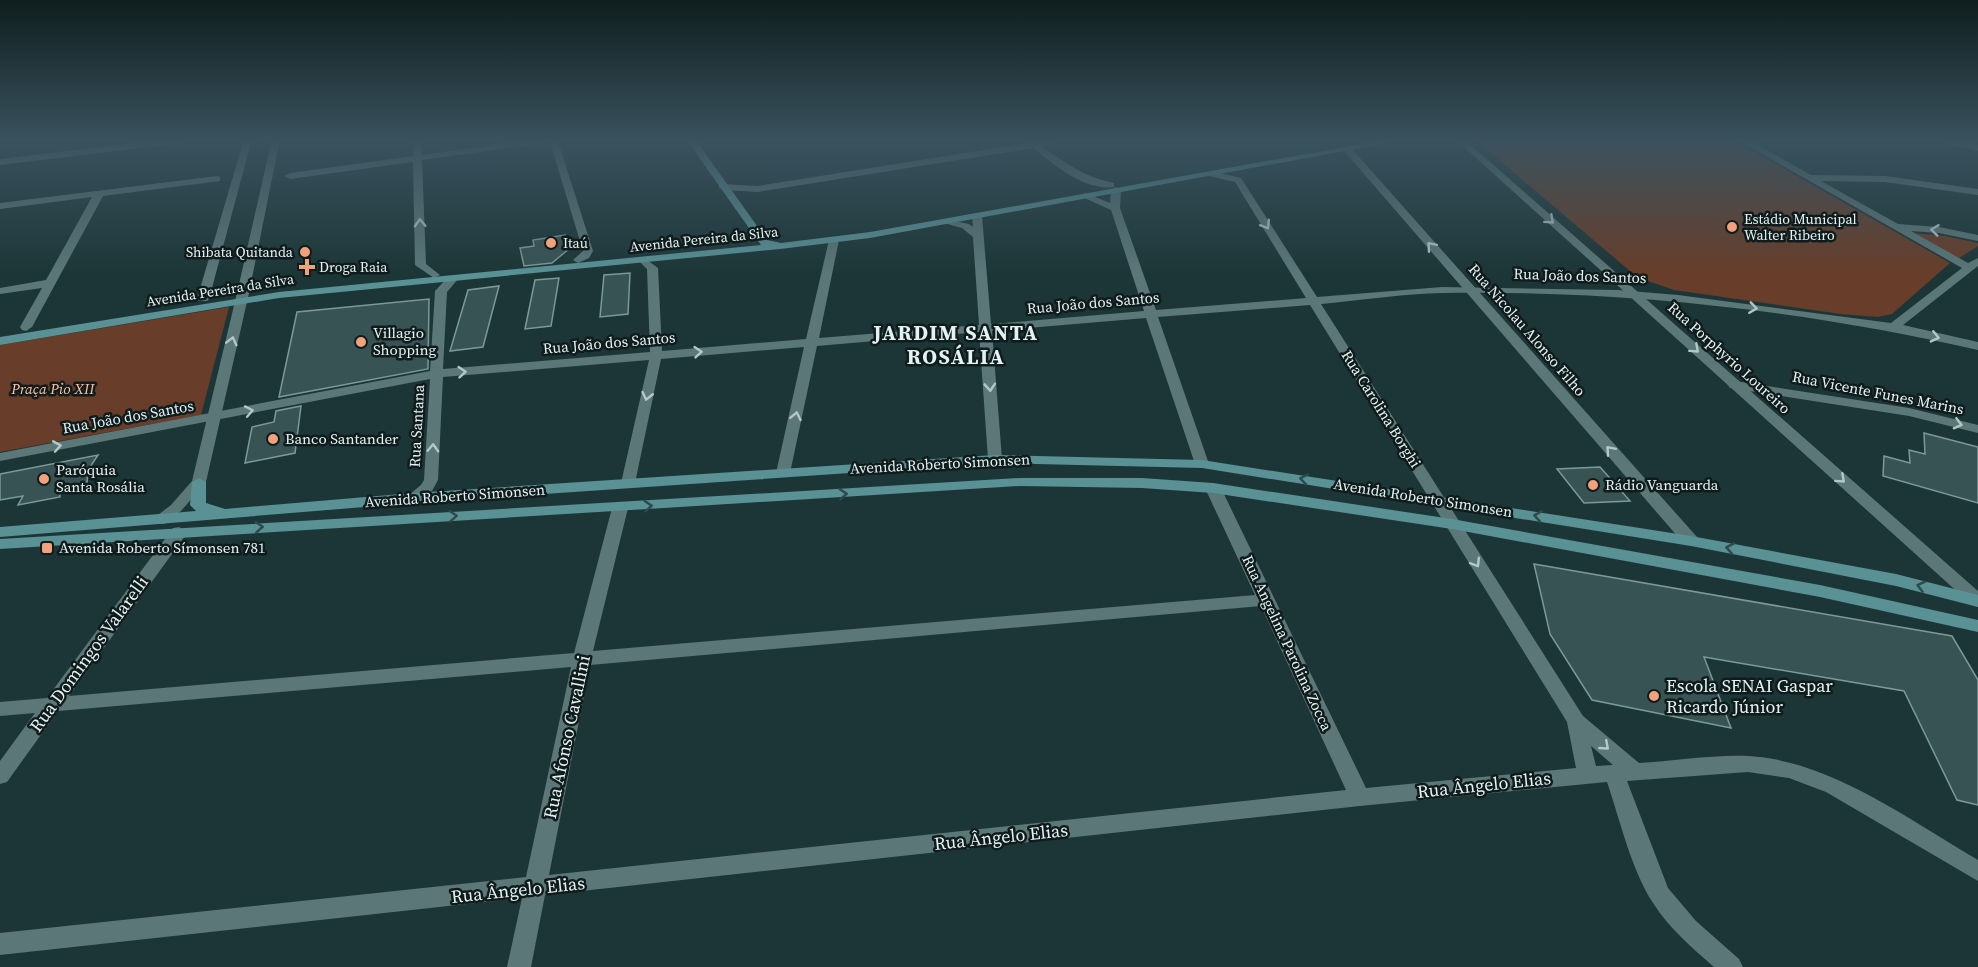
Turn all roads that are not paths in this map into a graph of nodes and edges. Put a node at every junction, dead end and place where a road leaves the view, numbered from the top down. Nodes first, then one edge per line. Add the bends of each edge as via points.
1 (177, 184) edge
2 (237, 184) edge
3 (266, 184) edge
4 (419, 184) edge
5 (568, 184) edge
6 (720, 184) edge
7 (789, 184) edge
8 (1081, 184) edge
9 (1098, 184) edge
10 (1134, 184) edge
11 (1141, 184) edge
12 (1241, 184) edge
13 (1380, 184) edge
14 (1510, 184) edge
15 (1818, 184) edge
16 (1922, 184) edge
17 (723, 188) junction
18 (1114, 188) junction
19 (1978, 192) edge
20 (1085, 193) junction
21 (99, 194) junction
22 (0, 206) edge
23 (1115, 208) junction
24 (977, 216) junction
25 (945, 222) junction
26 (1892, 226) junction
27 (978, 236) junction
28 (1978, 238) edge
29 (834, 240) junction
30 (763, 242) junction
31 (780, 246) junction
32 (643, 260) junction
33 (578, 261) junction
34 (1973, 265) edge
35 (434, 275) junction
36 (452, 279) junction
37 (50, 283) junction
38 (1470, 290) junction
39 (0, 291) edge
40 (1633, 293) junction
41 (242, 297) junction
42 (203, 299) junction
43 (1312, 299) junction
44 (1152, 314) junction
45 (26, 327) junction
46 (1893, 327) junction
47 (985, 328) junction
48 (0, 331) edge
49 (0, 341) edge
50 (811, 343) junction
51 (1978, 346) edge
52 (656, 355) junction
53 (436, 374) junction
54 (1735, 385) junction
55 (213, 418) junction
56 (1978, 429) edge
57 (0, 457) edge
58 (995, 459) junction
59 (1202, 464) junction
60 (783, 473) junction
61 (199, 482) junction
62 (628, 483) junction
63 (1213, 488) junction
64 (413, 498) junction
65 (1438, 500) junction
66 (620, 508) junction
67 (256, 513) junction
68 (158, 521) junction
69 (319, 523) junction
70 (1452, 524) junction
71 (0, 532) edge
72 (179, 532) junction
73 (0, 539) edge
74 (1691, 541) junction
75 (0, 544) edge
76 (1268, 600) junction
77 (1978, 601) edge
78 (1978, 626) edge
79 (582, 659) junction
80 (52, 705) junction
81 (0, 708) edge
82 (1576, 721) junction
83 (1624, 773) junction
84 (1588, 775) junction
85 (0, 776) edge
86 (1360, 797) junction
87 (1978, 871) edge
88 (535, 888) junction
89 (0, 944) edge
90 (519, 967) edge
91 (1731, 967) edge

1 - 21 street
2 - 42 street
3 - 41 street
35 -> 4 street via 421,265
5 - 33 street via 588,251
6 - 17 main road
7 - 17 street via 758,189
8 - 20 street
9 - 18 street
10 - 18 main road, Avenida Pereira da Silva
11 - 18 main road, Avenida Pereira da Silva
12 -> 43 street, Rua Carolina Borghi
38 -> 13 street, Rua Nicolau Alonso Filho
14 -> 40 street, Rua Porphyrio Loureiro
15 - 26 street
16 - 19 street
17 - 30 main road
18 - 20 main road, Avenida Pereira da Silva
18 - 23 street
20 - 23 street
20 - 24 main road, Avenida Pereira da Silva
20 - 30 main road, Avenida Pereira da Silva
21 - 22 street
21 - 37 street
23 - 44 street
24 - 25 main road, Avenida Pereira da Silva
24 - 27 street
25 - 27 street via 964,226
25 - 29 main road, Avenida Pereira da Silva
28 -> 26 street
26 - 34 street
27 - 47 street
29 - 31 main road, Avenida Pereira da Silva
29 - 50 street
30 - 31 main road
30 - 33 main road, Avenida Pereira da Silva
31 - 32 main road, Avenida Pereira da Silva
32 - 36 main road, Avenida Pereira da Silva
32 - 52 street via 652,268
33 - 35 main road, Avenida Pereira da Silva
34 - 46 street
35 - 41 main road, Avenida Pereira da Silva
36 - 41 main road, Avenida Pereira da Silva
36 - 53 street, Rua Santana via 441,291
37 - 39 street
37 - 45 street
38 - 40 street, Rua João dos Santos
38 - 43 street, Rua João dos Santos
74 -> 38 street, Rua Nicolau Alonso Filho
40 -> 46 street, Rua João dos Santos
40 -> 54 street, Rua Porphyrio Loureiro
41 - 42 main road, Avenida Pereira da Silva
41 - 49 main road, Avenida Pereira da Silva
55 -> 41 street
42 - 45 main road, Avenida Pereira da Silva
43 - 44 street, Rua João dos Santos
43 - 65 street, Rua Carolina Borghi
44 - 47 street, Rua João dos Santos
44 - 59 street
45 - 48 main road, Avenida Pereira da Silva
46 -> 51 street, Rua João dos Santos
47 - 50 street, Rua João dos Santos
47 -> 58 street
52 -> 50 street, Rua João dos Santos
60 -> 50 street
53 -> 52 street, Rua João dos Santos
52 -> 62 street
55 -> 53 street, Rua João dos Santos
64 -> 53 street, Rua Santana via 431,480
54 -> 56 street, Rua Vicente Funes Marins via 1909,412
54 -> 77 street, Rua Porphyrio Loureiro
57 -> 55 street, Rua João dos Santos
55 - 61 street
58 - 59 main road, Avenida Roberto Simonsen
58 - 60 main road, Avenida Roberto Simonsen
65 -> 59 main road, Avenida Roberto Simonsen
60 - 62 main road, Avenida Roberto Simonsen
61 - 67 main road via 198,505 205,510
61 - 68 street via 177,508
62 - 64 main road, Avenida Roberto Simonsen
66 -> 63 main road, Avenida Roberto Simonsen via 1020,482
63 - 70 main road, Avenida Roberto Simonsen
63 - 76 street, Rua Angelina Parolina Zocca
64 - 67 main road, Avenida Roberto Simonsen
64 - 69 main road via 383,512
65 - 70 street, Rua Carolina Borghi
74 -> 65 main road, Avenida Roberto Simonsen
69 -> 66 main road, Avenida Roberto Simonsen
66 - 79 street, Rua Afonso Cavallini
67 - 68 main road, Avenida Roberto Simonsen
67 - 72 main road via 192,524
68 - 71 main road, Avenida Roberto Simonsen
68 - 73 main road via 134,529
72 -> 69 main road, Avenida Roberto Simonsen
70 - 78 main road, Avenida Roberto Simonsen via 1820,591
70 -> 82 street, Rua Carolina Borghi
72 - 75 main road, Avenida Roberto Simonsen
72 - 80 street, Rua Domingos Valarelli
77 -> 74 main road, Avenida Roberto Simonsen via 1896,580
76 - 79 street
76 - 86 street, Rua Angelina Parolina Zocca
79 - 80 street
79 - 88 street, Rua Afonso Cavallini
80 - 81 street
80 - 85 street, Rua Domingos Valarelli
82 -> 83 street, Rua Carolina Borghi
82 - 84 street, Rua Carolina Borghi
83 - 84 street, Rua Ângelo Elias
83 - 87 street, Rua Ângelo Elias via 1748,764 1790,770 1833,786
83 - 91 street via 1661,899
84 - 86 street, Rua Ângelo Elias
86 - 88 street, Rua Ângelo Elias
88 - 89 street, Rua Ângelo Elias
88 - 90 street, Rua Afonso Cavallini

